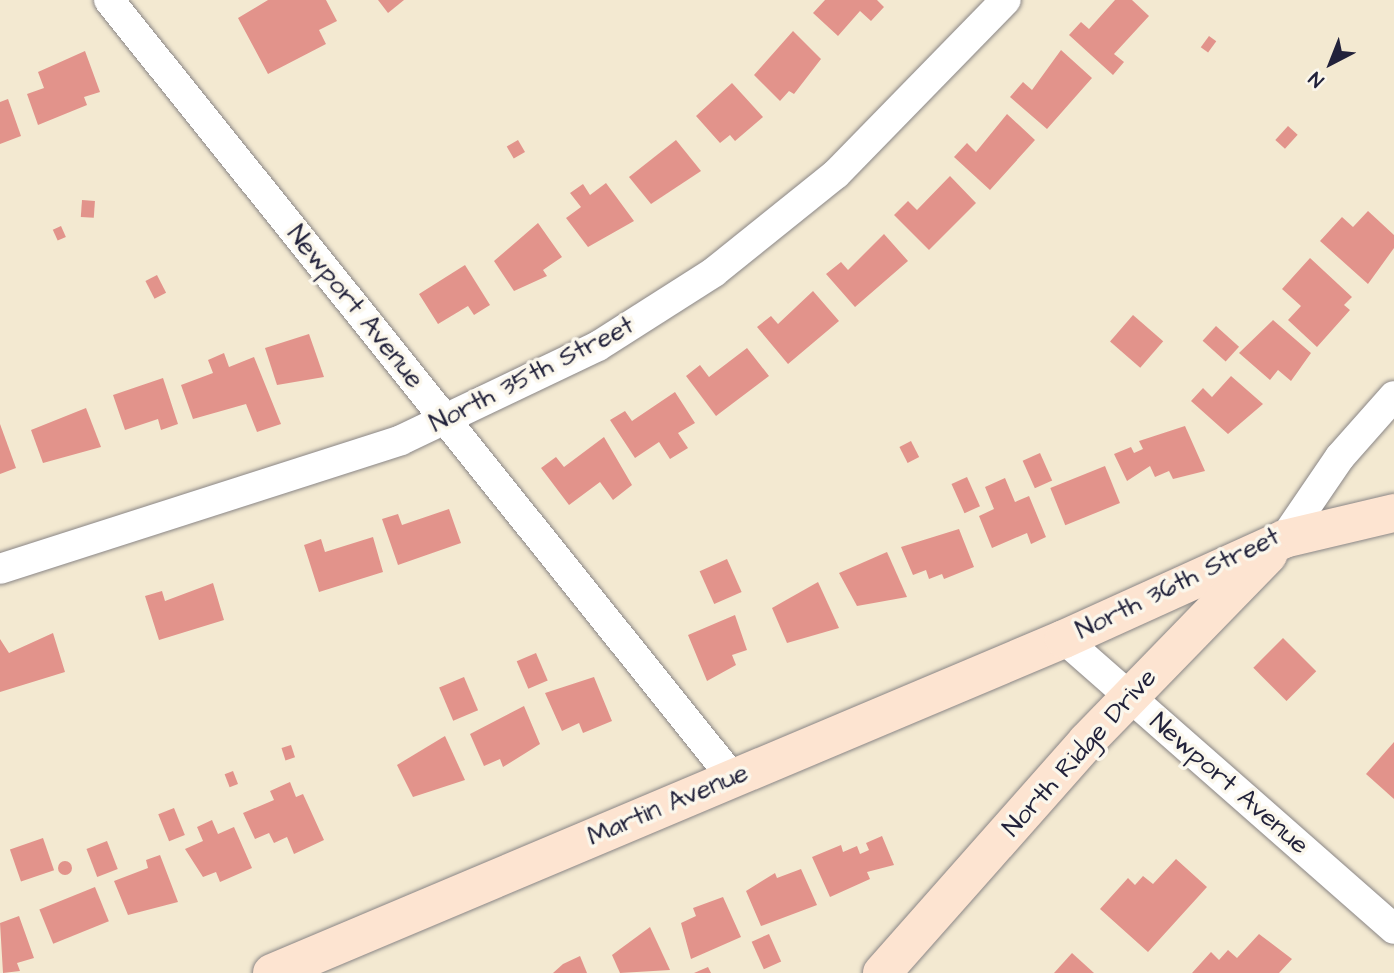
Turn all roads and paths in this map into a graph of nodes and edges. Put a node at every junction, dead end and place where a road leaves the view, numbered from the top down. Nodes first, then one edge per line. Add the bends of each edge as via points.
1 (109, 0) edge
2 (1006, 0) edge
3 (1394, 396) edge
4 (446, 421) junction
5 (1394, 513) edge
6 (1284, 538) junction
7 (0, 569) edge
8 (1064, 639) junction
9 (1129, 696) junction
10 (732, 777) junction
11 (1394, 929) edge
12 (272, 973) edge
13 (882, 973) edge

1 - 4 street, Newport Avenue
2 - 4 street, North 35th Street via 896,118 768,231 598,346
3 - 6 street, North 36th Street via 1340,457
4 - 7 street, North 35th Street
4 - 10 street, Newport Avenue
5 - 6 main road
6 - 8 main road, North 36th Street
6 - 9 main road, North Ridge Drive
8 - 9 street, Newport Avenue
8 - 10 main road, Martin Avenue
9 - 11 street, Newport Avenue
9 - 13 main road, North Ridge Drive
10 - 12 main road, Martin Avenue

